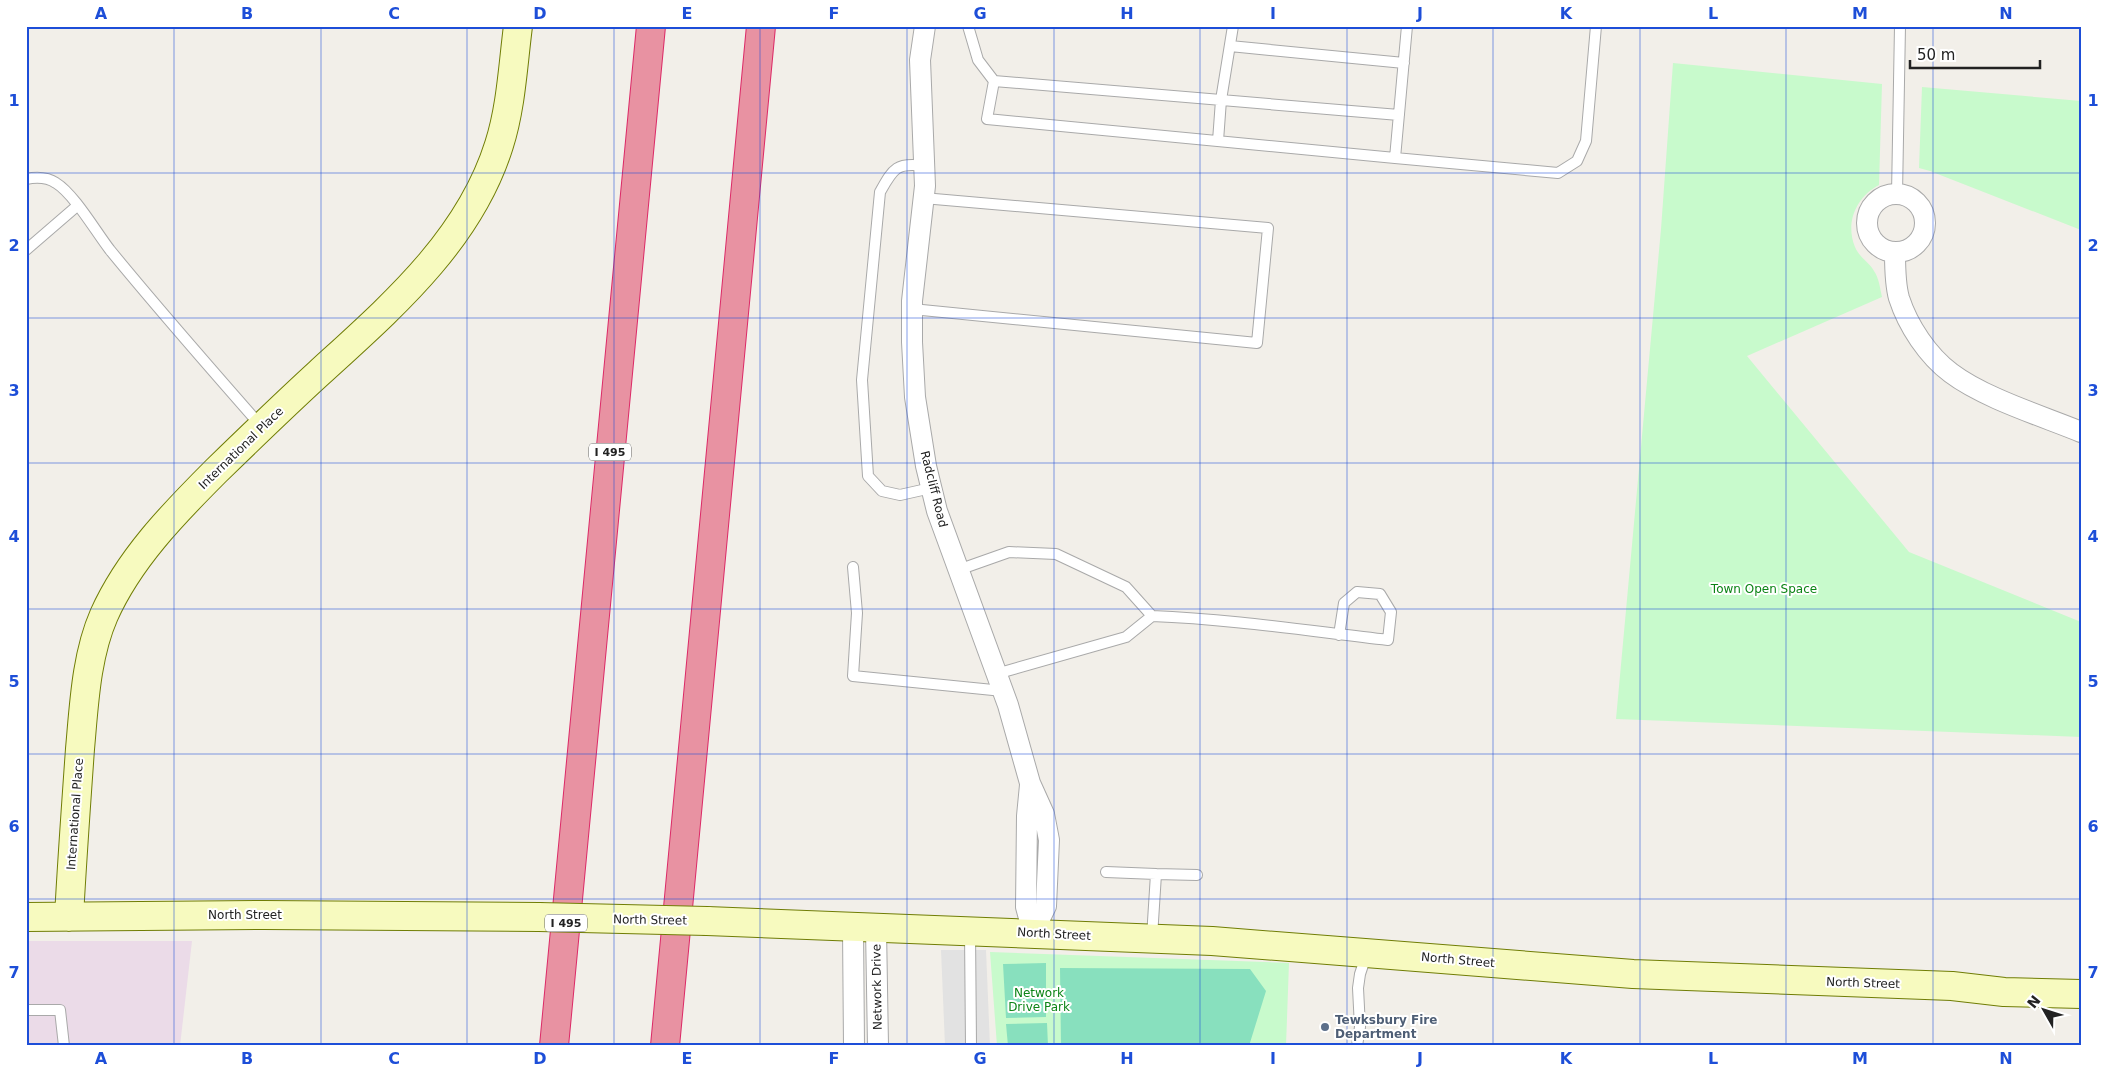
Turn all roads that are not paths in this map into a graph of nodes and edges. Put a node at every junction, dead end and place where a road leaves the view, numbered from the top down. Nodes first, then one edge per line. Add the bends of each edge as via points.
1 (518, 26) edge
2 (651, 26) edge
3 (760, 26) edge
4 (776, 26) edge
5 (925, 26) edge
6 (968, 26) edge
7 (1233, 26) edge
8 (1406, 26) edge
9 (1596, 26) edge
10 (1900, 26) edge
11 (1230, 46) junction
12 (1404, 63) junction
13 (994, 81) junction
14 (1221, 100) junction
15 (1399, 114) junction
16 (1218, 141) junction
17 (1395, 158) junction
18 (924, 166) junction
19 (26, 178) edge
20 (1897, 194) junction
21 (924, 198) junction
22 (77, 206) junction
23 (741, 240) junction
24 (26, 250) edge
25 (1895, 252) junction
26 (912, 309) junction
27 (262, 427) junction
28 (2081, 432) edge
29 (931, 488) junction
30 (853, 566) dead end
31 (958, 570) junction
32 (1152, 616) junction
33 (1339, 635) junction
34 (1000, 682) junction
35 (1106, 872) dead end
36 (1156, 874) junction
37 (1197, 874) dead end
38 (26, 917) edge
39 (69, 917) junction
40 (864, 928) junction
41 (970, 930) junction
42 (1033, 933) junction
43 (1152, 938) junction
44 (1367, 953) junction
45 (2081, 994) edge
46 (26, 1010) edge
47 (64, 1046) edge
48 (554, 1046) edge
49 (665, 1046) edge
50 (854, 1046) edge
51 (878, 1046) edge
52 (971, 1046) edge
53 (1357, 1046) edge

1 - 27 main road, International Place via 499,145 480,190 458,228 423,274 381,317
2 - 48 highway, I 495
3 - 23 highway
4 - 23 highway
5 - 18 street, Radcliff Road via 920,60
6 - 13 lane via 978,60
7 - 11 lane
8 - 12 lane
9 - 17 lane via 1586,140 1578,161 1558,173
10 - 20 lane
11 - 12 lane
11 - 14 lane
12 - 15 lane
13 - 14 lane
13 - 16 lane via 987,119
14 - 15 lane
14 - 16 lane
15 - 17 lane
16 - 17 lane
18 - 21 street, Radcliff Road
18 - 29 lane via 911,164 892,171 880,192 862,380 868,476 882,491 900,495
19 - 22 lane via 55,182
20 - 25 street via 1916,202 1922,210 1924,224 1920,239 1913,246
20 - 25 street via 1880,199 1873,205 1867,222 1872,239 1886,250
21 - 26 street, Radcliff Road
21 - 26 lane via 1268,228 1257,343
22 - 24 lane
22 - 27 lane via 158,308
23 - 49 highway
25 - 28 street via 1899,297 1907,318 1918,337 1950,373 1986,393
26 - 29 street, Radcliff Road via 915,397
27 - 39 main road, International Place via 180,508 147,546 105,613 95,637 84,704
29 - 31 street, Radcliff Road
30 - 34 lane via 857,613 853,676
31 - 32 lane via 1008,552 1056,554 1126,587
31 - 34 street, Radcliff Road
32 - 33 lane
32 - 34 lane via 1126,637
33 - 33 lane via 1388,640 1391,612 1380,594 1357,592 1344,603
34 - 42 street, Radcliff Road via 1030,783 1026,907
35 - 36 lane
36 - 37 lane
36 - 43 lane
38 - 39 main road, North Street
39 - 40 main road, North Street, bridge via 539,918
40 - 41 main road, North Street
40 - 50 street, Network Drive
40 - 51 street, Network Drive
41 - 42 main road, North Street
41 - 52 lane
42 - 43 main road, North Street
43 - 44 main road, North Street
44 - 45 main road, North Street via 1633,974
44 - 53 lane via 1358,988 1360,1027
46 - 47 lane via 60,1010

